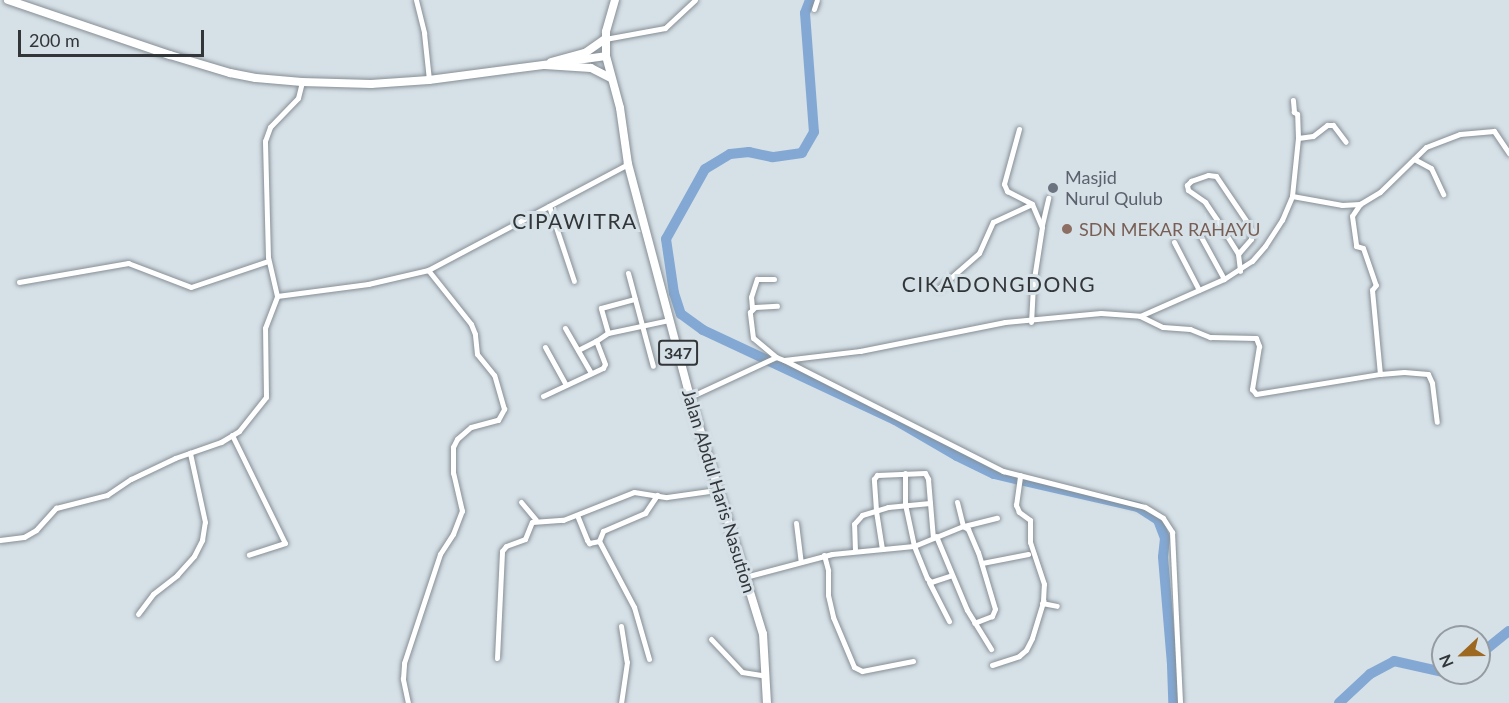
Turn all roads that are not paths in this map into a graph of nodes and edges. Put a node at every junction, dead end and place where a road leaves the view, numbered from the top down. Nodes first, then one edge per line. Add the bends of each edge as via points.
1 (9, 0) edge
2 (416, 0) edge
3 (615, 0) edge
4 (695, 0) edge
5 (817, 0) edge
6 (814, 9) dead end
7 (605, 39) junction
8 (606, 56) junction
9 (545, 65) junction
10 (611, 78) junction
11 (429, 80) junction
12 (302, 82) junction
13 (1293, 100) dead end
14 (1019, 129) dead end
15 (1298, 138) junction
16 (1346, 142) dead end
17 (1509, 153) edge
18 (1414, 159) junction
19 (628, 164) junction
20 (1443, 194) dead end
21 (1292, 196) junction
22 (1048, 198) dead end
23 (1032, 204) junction
24 (1360, 204) junction
25 (549, 206) junction
26 (1195, 226) dead end
27 (1042, 227) junction
28 (1174, 242) dead end
29 (1238, 254) junction
30 (268, 261) junction
31 (428, 270) junction
32 (1240, 271) junction
33 (628, 273) dead end
34 (774, 279) dead end
35 (1224, 279) junction
36 (19, 282) dead end
37 (574, 282) dead end
38 (939, 288) dead end
39 (1199, 290) junction
40 (277, 296) junction
41 (634, 299) junction
42 (777, 306) dead end
43 (752, 308) junction
44 (1140, 316) junction
45 (669, 320) junction
46 (1031, 322) junction
47 (642, 324) junction
48 (565, 328) dead end
49 (608, 333) junction
50 (596, 341) junction
51 (545, 347) dead end
52 (578, 350) junction
53 (773, 360) junction
54 (784, 360) junction
55 (653, 366) dead end
56 (591, 373) junction
57 (1380, 374) junction
58 (566, 385) junction
59 (543, 396) dead end
60 (690, 397) junction
61 (1437, 422) dead end
62 (232, 435) junction
63 (190, 453) junction
64 (904, 473) junction
65 (1020, 476) junction
66 (717, 490) junction
67 (657, 495) junction
68 (521, 502) dead end
69 (957, 502) dead end
70 (930, 503) junction
71 (905, 504) junction
72 (876, 510) junction
73 (577, 515) junction
74 (997, 518) dead end
75 (536, 520) junction
76 (796, 523) dead end
77 (964, 526) junction
78 (934, 537) junction
79 (0, 540) edge
80 (599, 541) junction
81 (914, 546) junction
82 (882, 549) junction
83 (855, 551) junction
84 (1028, 554) dead end
85 (249, 555) dead end
86 (824, 555) junction
87 (801, 561) junction
88 (982, 563) junction
89 (952, 575) junction
90 (745, 578) junction
91 (929, 582) junction
92 (1042, 603) junction
93 (1057, 606) dead end
94 (138, 614) dead end
95 (949, 621) dead end
96 (974, 623) junction
97 (621, 626) dead end
98 (711, 639) dead end
99 (991, 649) dead end
100 (497, 658) dead end
101 (649, 659) dead end
102 (913, 661) dead end
103 (992, 665) dead end
104 (766, 676) junction
105 (408, 703) edge
106 (621, 703) edge
107 (767, 703) edge
108 (1180, 703) edge

1 - 12 street via 230,73
2 - 11 street
3 - 7 main road, Jalan Abdul Haris Nasution / 347
4 - 7 street via 665,28
5 - 6 street
7 - 8 main road, Jalan Abdul Haris Nasution / 347
7 - 9 main road via 585,53
8 - 9 street
8 - 10 main road, Jalan Abdul Haris Nasution / 347
9 - 10 main road via 591,68
9 - 11 street
10 - 19 main road, Jalan Abdul Haris Nasution / 347 via 620,108
11 - 12 street via 371,84
12 - 30 street via 298,98 266,136
13 - 15 street via 1294,112 1298,114
14 - 23 street via 1005,188
15 - 16 street via 1313,136 1333,124
15 - 21 street
17 - 18 street via 1498,134 1490,131 1434,142
18 - 20 street via 1431,168
18 - 24 street via 1380,192
19 - 25 street
19 - 45 main road, Jalan Abdul Haris Nasution / 347
21 - 24 street via 1342,205
21 - 32 street via 1265,246
22 - 27 street
23 - 27 street
23 - 38 street via 993,222 979,253
24 - 57 street via 1352,216 1356,246 1363,248 1376,285 1372,290
25 - 31 street
25 - 37 street
26 - 35 street
27 - 46 street
28 - 39 street
29 - 29 street via 1205,202 1188,190 1191,181 1216,176 1247,222 1251,239
29 - 32 street
30 - 36 street via 191,287 128,263
30 - 40 street
31 - 40 street via 368,284
31 - 105 street via 471,324 477,354 494,375 504,410 498,420 471,427 457,438 453,447 453,472 462,511 440,554 404,663
32 - 35 street
33 - 41 street
34 - 43 street via 757,279
35 - 39 street
39 - 44 street
40 - 62 street via 265,328 266,397
41 - 47 street
41 - 49 street via 601,309
42 - 43 street
43 - 53 street via 753,338
44 - 46 street via 1101,313
44 - 57 street via 1163,327 1190,329 1210,337 1256,338 1259,346 1252,389 1256,394
45 - 47 street
45 - 60 main road, Jalan Abdul Haris Nasution / 347
46 - 54 street via 1005,322 871,350
47 - 49 street
47 - 55 street
48 - 52 street
49 - 50 street
50 - 52 street
50 - 56 street via 605,364
51 - 58 street
52 - 56 street
53 - 54 street
53 - 60 street
54 - 65 street via 977,459
56 - 58 street
57 - 61 street via 1429,375
58 - 59 street
60 - 66 main road, Jalan Abdul Haris Nasution / 347
62 - 63 street
62 - 85 street via 285,543
63 - 79 street via 131,479 107,495 56,508 24,537
63 - 94 street via 205,522 202,540 194,556 153,594
64 - 70 street via 926,473
64 - 71 street
64 - 72 street via 875,477
65 - 92 street via 1016,505 1030,519 1030,542 1044,584
65 - 108 street via 1146,507 1169,524 1174,547
66 - 67 street
66 - 90 main road, Jalan Abdul Haris Nasution / 347
67 - 73 street via 626,493
67 - 80 street via 645,513 603,531
68 - 75 street
69 - 77 street
70 - 71 street
70 - 78 street
71 - 72 street
71 - 81 street
72 - 82 street
72 - 83 street via 855,521
73 - 75 street via 563,520
73 - 80 street via 589,543
74 - 77 street
75 - 100 street via 531,522 525,539 502,551
76 - 87 street
77 - 78 street
77 - 88 street
78 - 81 street
78 - 89 street
80 - 101 street via 634,607
81 - 82 street
81 - 91 street
82 - 83 street
83 - 86 street
84 - 88 street
86 - 87 street
86 - 102 street via 828,595 854,667 862,671
87 - 90 street
88 - 96 street via 996,612
89 - 91 street
89 - 96 street
90 - 104 main road, Jalan Abdul Haris Nasution / 347 via 763,634
91 - 95 street
92 - 93 street
92 - 103 street via 1026,650
96 - 99 street
97 - 106 street via 627,662
98 - 104 street via 742,672
104 - 107 main road, Jalan Abdul Haris Nasution / 347

